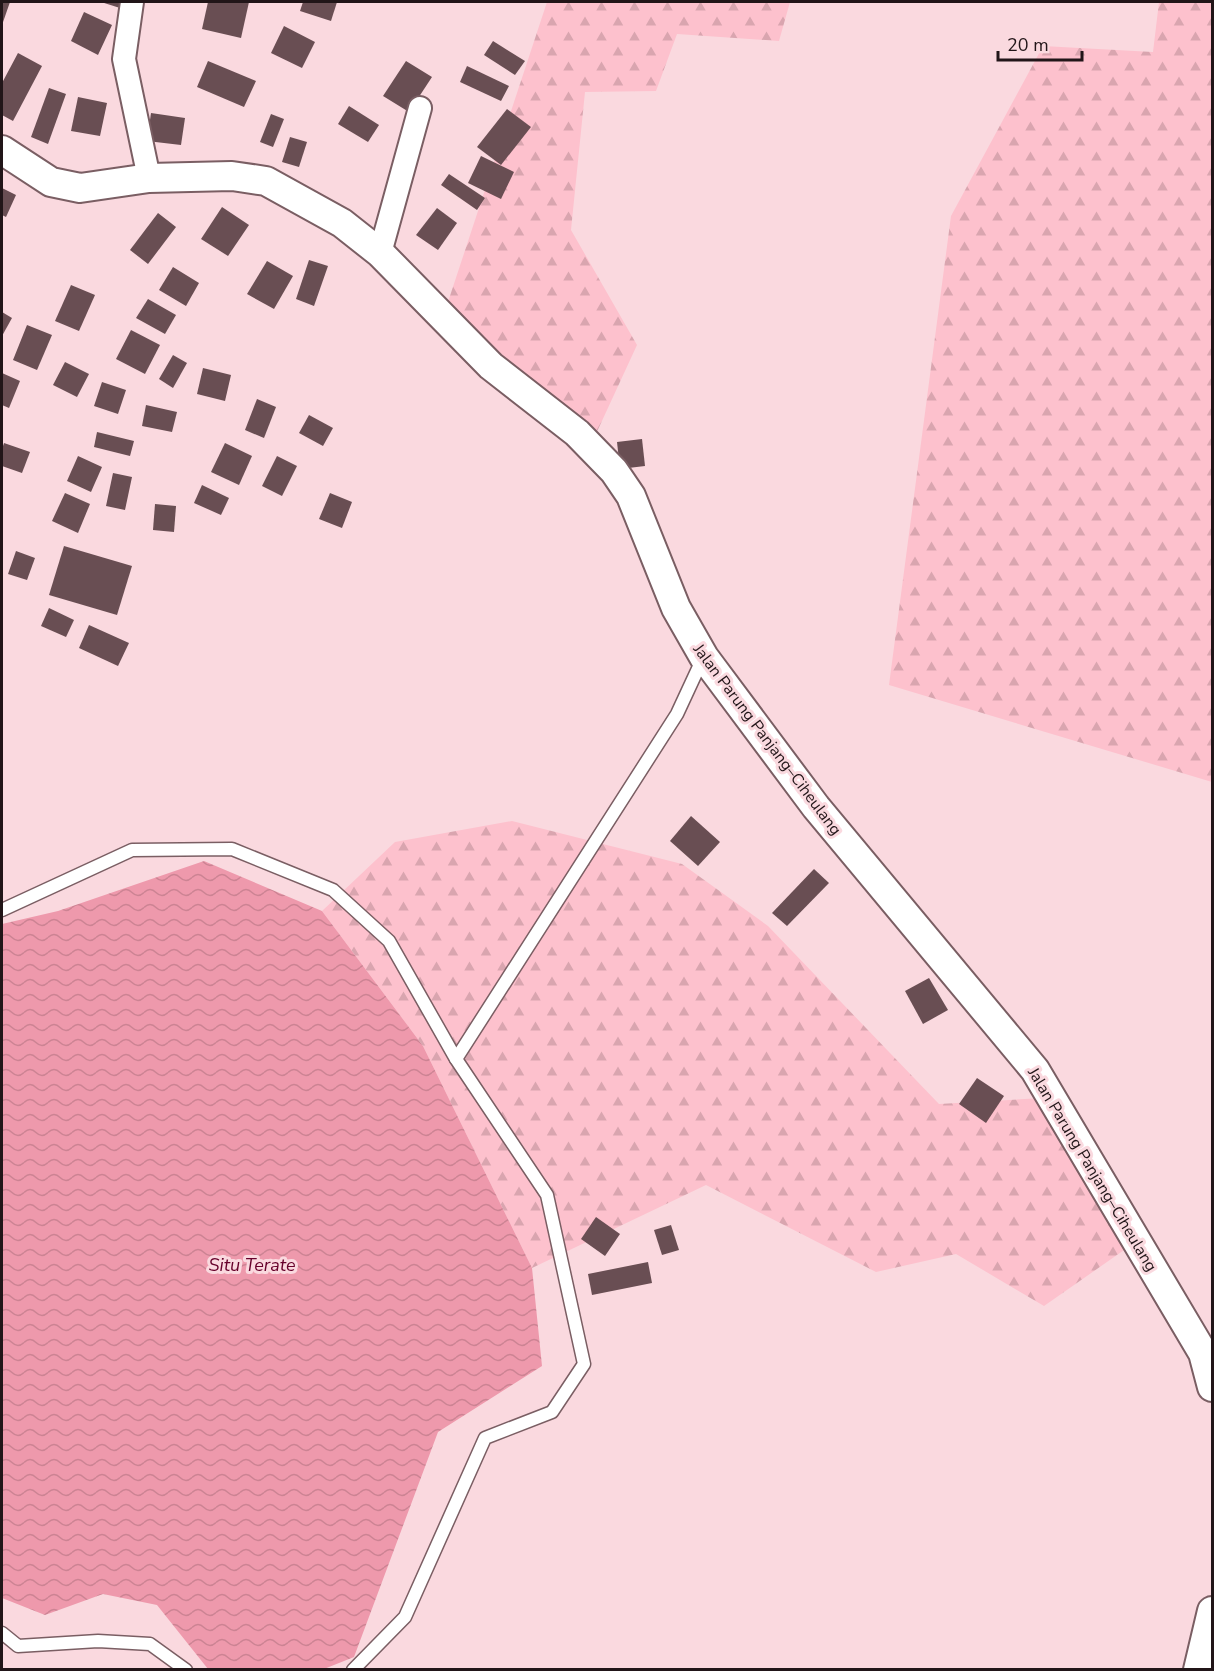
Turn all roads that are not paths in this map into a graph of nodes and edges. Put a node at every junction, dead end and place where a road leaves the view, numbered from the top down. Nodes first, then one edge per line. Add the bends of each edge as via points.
1 (132, 2) edge
2 (420, 108) dead end
3 (2, 150) edge
4 (149, 178) junction
5 (380, 252) junction
6 (704, 657) junction
7 (2, 910) edge
8 (456, 1059) junction
9 (1212, 1387) edge
10 (1212, 1611) edge
11 (2, 1633) edge
12 (186, 1670) edge
13 (353, 1670) edge
14 (1198, 1670) edge

1 - 4 street via 124,59
2 - 5 street
3 - 4 street, Jalan Parung Panjang–Ciheulang via 51,182 80,188
4 - 5 street, Jalan Parung Panjang–Ciheulang via 232,176 266,182 342,223
5 - 6 street, Jalan Parung Panjang–Ciheulang via 490,366 577,433 614,471 631,496 676,608
6 - 8 lane via 677,714
6 - 9 street, Jalan Parung Panjang–Ciheulang via 816,807 1035,1070 1203,1353
7 - 8 lane via 132,850 232,849 333,890 389,941
8 - 13 lane via 547,1195 584,1364 552,1412 485,1438 405,1617
10 - 14 street
11 - 12 lane via 18,1646 98,1641 150,1644

